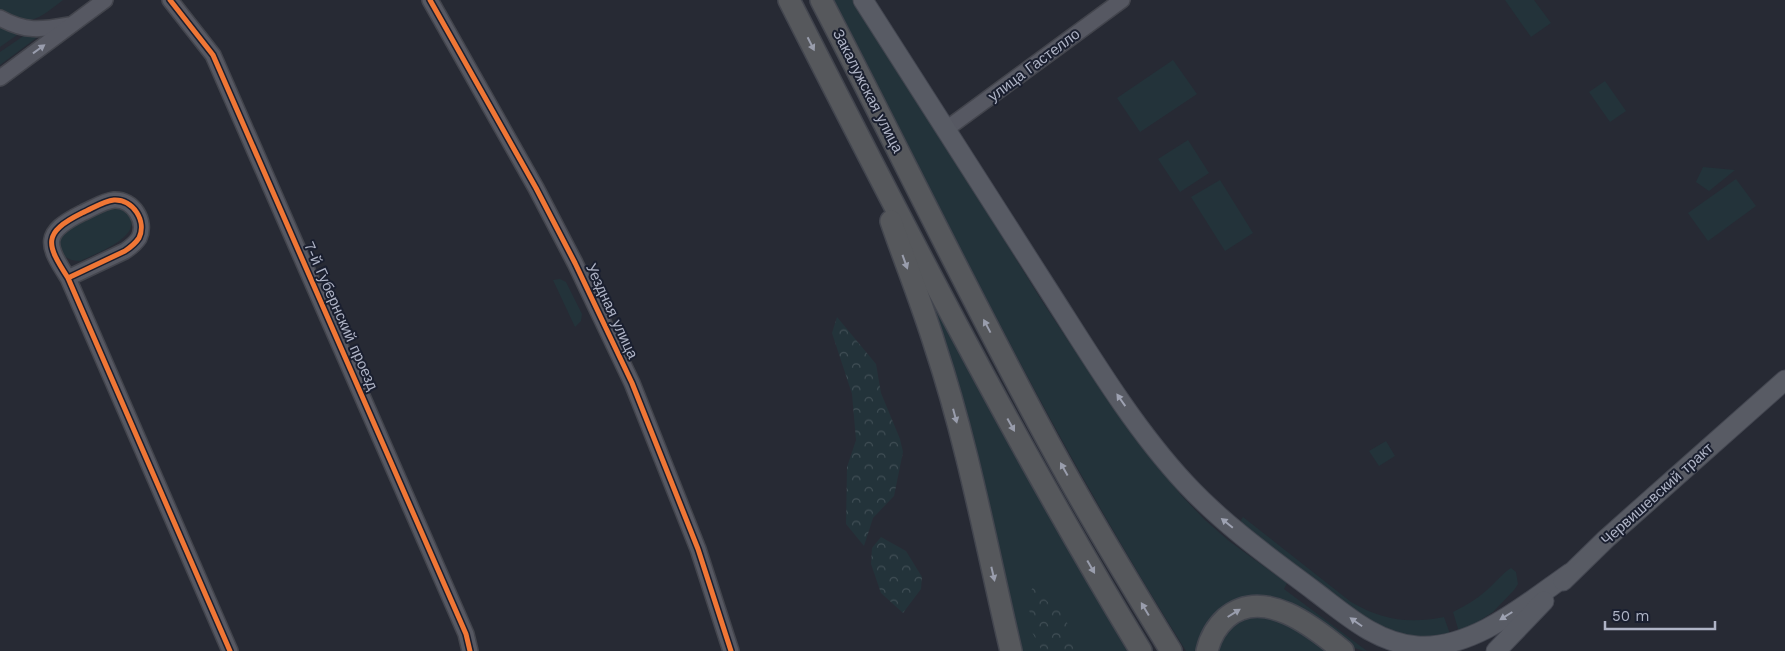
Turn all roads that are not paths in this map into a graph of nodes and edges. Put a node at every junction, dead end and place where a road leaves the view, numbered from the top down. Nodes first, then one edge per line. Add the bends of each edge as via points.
1 (105, 0) edge
2 (170, 0) edge
3 (430, 0) edge
4 (789, 0) edge
5 (821, 0) edge
6 (863, 0) edge
7 (1112, 3) edge
8 (0, 18) edge
9 (74, 24) junction
10 (0, 78) edge
11 (945, 130) junction
12 (865, 150) junction
13 (68, 278) junction
14 (1785, 380) edge
15 (1570, 573) junction
16 (1528, 620) junction
17 (230, 651) edge
18 (470, 651) edge
19 (731, 651) edge
20 (1010, 651) edge
21 (1141, 651) edge
22 (1171, 651) edge
23 (1207, 651) edge
24 (1343, 651) edge
25 (1496, 651) edge
26 (1507, 651) edge
27 (1512, 651) edge

1 - 9 street
2 - 18 street, 7-й Губернский проезд via 213,54 466,634
3 - 19 street, Уездная улица via 536,188 632,383 698,549
4 -> 12 highway
22 -> 5 highway, Закалужская улица via 1054,452
6 - 11 main road
7 - 11 street, улица Гастелло
8 - 9 street via 14,26 42,30
10 -> 9 street
15 -> 11 main road via 1496,623 1456,642 1435,646 1405,645 1358,624 1226,522 1173,469 1122,403
12 -> 20 highway via 935,345 963,444
12 -> 21 highway via 1032,462
13 - 13 street via 134,245 141,226 133,208 125,202 104,202 59,226 53,235 52,245 54,255
13 - 17 street
14 - 15 main road, Червишевский тракт
15 - 16 main road, Червишевский тракт
16 - 25 main road, Червишевский тракт
16 - 26 main road, Червишевский тракт
16 - 27 main road
23 -> 24 highway via 1210,639 1223,621 1242,608 1254,606 1267,607 1297,618

